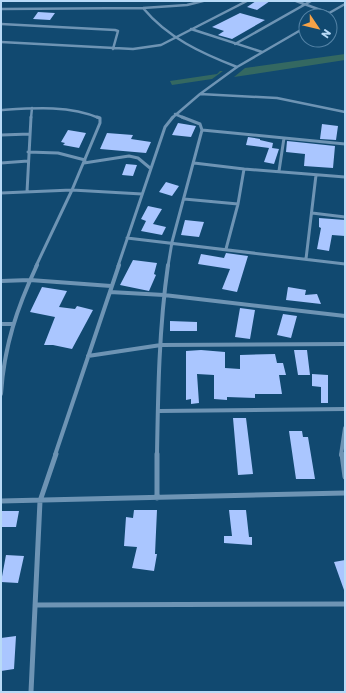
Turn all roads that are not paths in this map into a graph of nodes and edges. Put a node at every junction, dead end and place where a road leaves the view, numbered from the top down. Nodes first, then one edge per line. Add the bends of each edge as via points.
1 (203, 1) edge
2 (247, 1) edge
3 (296, 1) edge
4 (310, 1) edge
5 (305, 4) junction
6 (143, 8) junction
7 (316, 8) edge
8 (1, 9) edge
9 (1, 24) edge
10 (191, 29) junction
11 (298, 32) edge
12 (174, 38) junction
13 (1, 42) edge
14 (235, 44) junction
15 (113, 49) junction
16 (262, 52) junction
17 (237, 66) junction
18 (200, 94) junction
19 (32, 108) junction
20 (1, 110) edge
21 (345, 112) edge
22 (175, 114) junction
23 (202, 130) junction
24 (30, 134) junction
25 (1, 135) edge
26 (284, 138) junction
27 (345, 144) edge
28 (28, 152) junction
29 (84, 161) junction
30 (28, 162) junction
31 (1, 163) edge
32 (194, 163) junction
33 (150, 168) junction
34 (244, 169) junction
35 (279, 171) junction
36 (316, 175) junction
37 (345, 177) edge
38 (72, 190) junction
39 (27, 192) junction
40 (1, 193) edge
41 (142, 194) junction
42 (184, 199) junction
43 (238, 204) junction
44 (312, 213) junction
45 (345, 217) edge
46 (127, 238) junction
47 (172, 242) junction
48 (226, 249) junction
49 (306, 260) junction
50 (345, 264) edge
51 (30, 280) junction
52 (1, 281) edge
53 (112, 286) junction
54 (110, 292) junction
55 (164, 295) junction
56 (345, 316) edge
57 (1, 324) edge
58 (12, 324) junction
59 (345, 344) edge
60 (161, 345) junction
61 (88, 356) junction
62 (2, 375) edge
63 (1, 394) edge
64 (345, 409) edge
65 (159, 411) junction
66 (345, 428) edge
67 (345, 477) edge
68 (345, 493) edge
69 (157, 498) junction
70 (1, 501) edge
71 (40, 501) junction
72 (345, 604) edge
73 (35, 605) junction
74 (31, 692) edge

1 - 6 street via 187,5
2 - 10 street
3 - 5 street
4 - 5 street
5 - 7 street
5 - 14 street
6 - 8 street
6 - 12 street
9 - 15 street via 115,30 118,31
10 - 12 street
10 - 14 street
11 - 16 street
12 - 15 street via 148,48
12 - 17 street
13 - 15 street
14 - 16 street
16 - 17 street
17 - 18 street
18 - 21 street via 257,96
18 - 22 street
19 - 20 street
19 - 24 street
19 - 29 street via 74,112 100,118
22 - 23 street via 200,124
22 - 33 street via 165,127
23 - 26 street
23 - 32 street
24 - 25 street
24 - 28 street
26 - 27 street
26 - 35 street
28 - 29 street via 58,153
28 - 30 street
29 - 33 street via 129,156 138,158
29 - 38 street
30 - 31 street
30 - 39 street
32 - 34 street
32 - 42 street
33 - 41 street
34 - 35 street
34 - 43 street
35 - 36 street
36 - 37 street
36 - 44 street
38 - 39 street
38 - 41 street
38 - 51 street
39 - 40 street
41 - 46 street
42 - 43 street
42 - 47 street
43 - 48 street
44 - 45 street
44 - 49 street
46 - 47 street
46 - 53 street
47 - 48 street
47 - 55 street
48 - 49 street
49 - 50 street
51 - 52 street
51 - 53 street
51 - 58 street
53 - 54 street
54 - 55 street
54 - 61 street
55 - 56 street
55 - 60 street
57 - 58 street
58 - 62 street
59 - 60 street
60 - 61 street
60 - 65 street
61 - 71 street
62 - 63 street
64 - 65 street
65 - 69 street
66 - 67 street via 341,458
68 - 69 street
69 - 71 street
70 - 71 street
71 - 73 street
72 - 73 street
73 - 74 street

